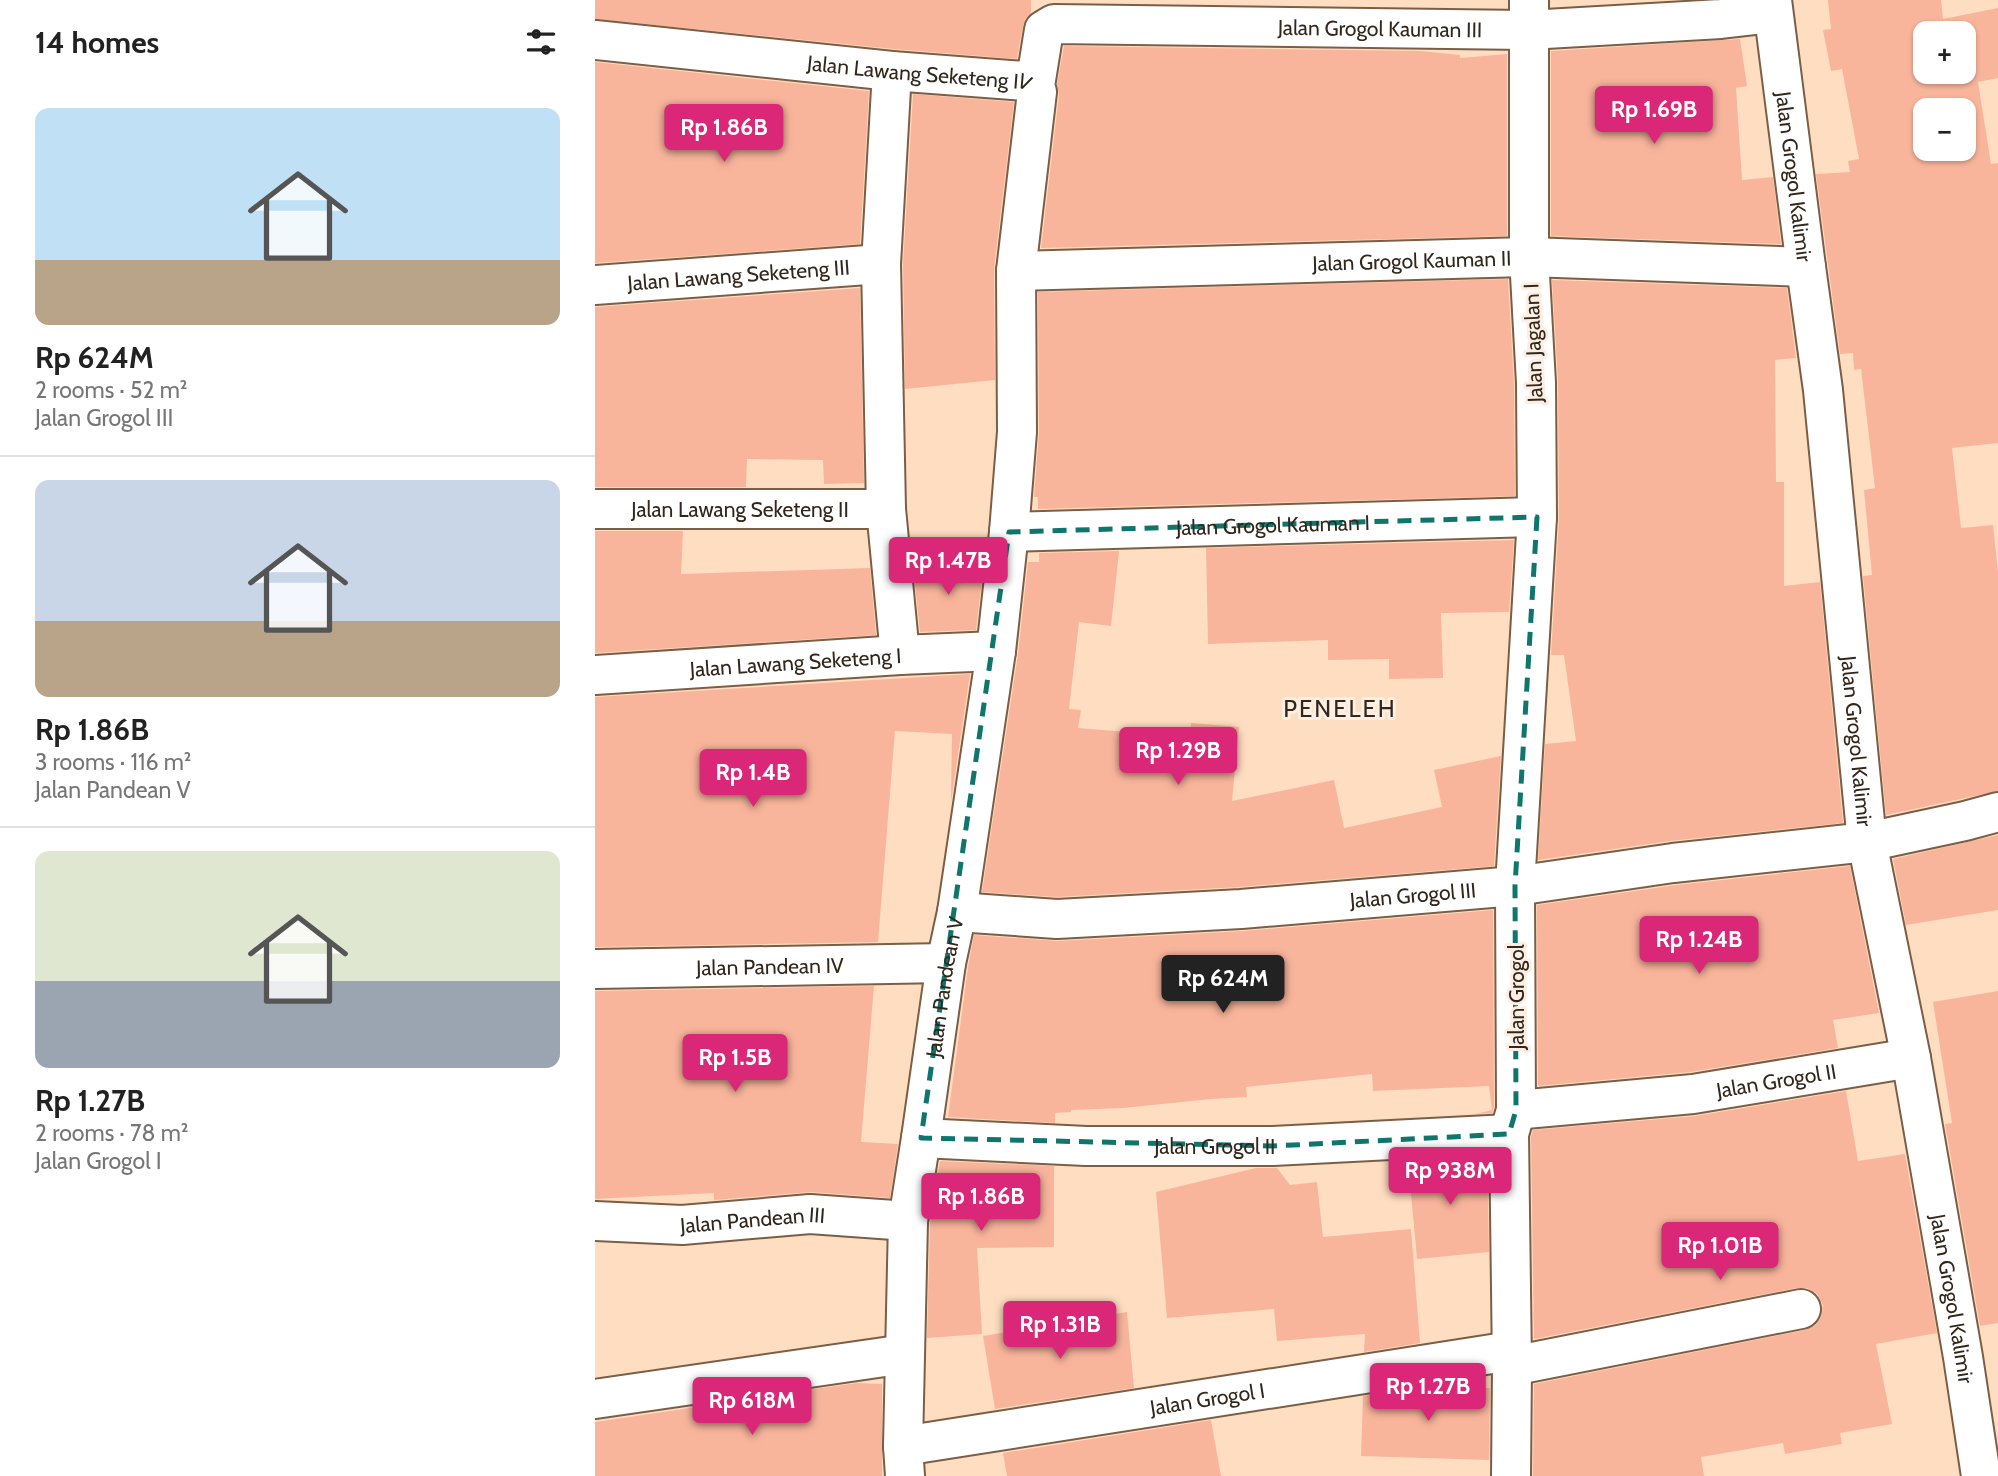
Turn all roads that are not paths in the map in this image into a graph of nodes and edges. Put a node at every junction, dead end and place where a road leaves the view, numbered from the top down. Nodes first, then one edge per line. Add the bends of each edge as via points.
1 (1773, 6) edge
2 (1529, 15) edge
3 (595, 40) edge
4 (892, 71) junction
5 (1035, 86) junction
6 (1529, 257) junction
7 (881, 264) junction
8 (1806, 267) junction
9 (1016, 271) junction
10 (595, 285) edge
11 (595, 509) edge
12 (886, 509) junction
13 (1011, 517) junction
14 (1537, 517) junction
15 (996, 652) junction
16 (901, 655) junction
17 (595, 675) edge
18 (1998, 812) edge
19 (1867, 842) junction
20 (1515, 886) junction
21 (957, 912) junction
22 (946, 963) junction
23 (595, 969) edge
24 (1911, 1058) junction
25 (1513, 1122) junction
26 (921, 1138) junction
27 (595, 1221) edge
28 (908, 1221) junction
29 (1801, 1308) dead end
30 (905, 1354) junction
31 (1512, 1358) junction
32 (595, 1399) edge
33 (904, 1461) edge
34 (1511, 1476) edge
35 (1981, 1476) edge

1 - 2 street, Jalan Grogol Kauman III via 1721,19
1 - 8 street, Jalan Grogol Kalimir
2 - 5 street, Jalan Grogol Kauman III via 1054,24 1042,35
2 - 6 street, Jalan Jagalan I
3 - 4 street, Jalan Lawang Seketeng IV
4 - 5 street, Jalan Lawang Seketeng IV via 1024,81
4 - 7 street
5 - 9 street, Jalan Lawang Seketeng IV
6 - 8 street, Jalan Grogol Kauman II
6 - 9 street, Jalan Grogol Kauman II
6 - 14 street, Jalan Jagalan I
7 - 10 street, Jalan Lawang Seketeng III
7 - 12 street
8 - 19 street, Jalan Grogol Kalimir via 1823,390
9 - 13 street, Jalan Lawang Seketeng IV via 1017,432
11 - 12 street, Jalan Lawang Seketeng II
12 - 16 street
13 - 14 street, Jalan Grogol Kauman I
13 - 15 street, Jalan Pandean V
14 - 20 street, Jalan Grogol
15 - 16 street, Jalan Lawang Seketeng I
15 - 21 street, Jalan Pandean V
16 - 17 street, Jalan Lawang Seketeng I
18 - 19 street, Jalan Grogol III
19 - 20 street, Jalan Grogol III
19 - 24 street, Jalan Grogol Kalimir
20 - 21 street, Jalan Grogol III via 1057,919
20 - 25 street, Jalan Grogol
21 - 22 street, Jalan Pandean V
22 - 23 street, Jalan Pandean IV
22 - 26 street, Jalan Pandean V
24 - 25 street, Jalan Grogol II
24 - 35 street, Jalan Grogol Kalimir
25 - 26 street, Jalan Grogol II via 1273,1146 1086,1146
25 - 31 street, Jalan Grogol
26 - 28 street, Jalan Pandean V
27 - 28 street, Jalan Pandean III via 682,1225 810,1214
28 - 30 street, Jalan Pandean V
29 - 31 street, Jalan Grogol I
30 - 32 street
30 - 33 street, Jalan Pandean V
31 - 33 street, Jalan Grogol I
31 - 34 street, Jalan Grogol

